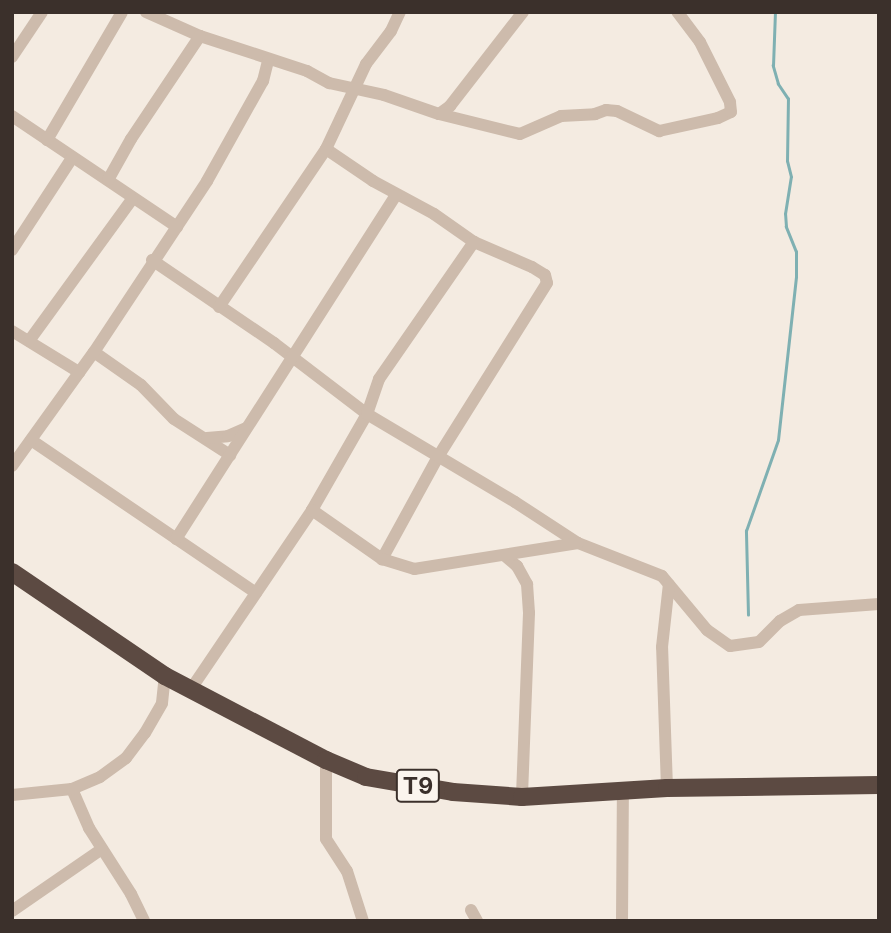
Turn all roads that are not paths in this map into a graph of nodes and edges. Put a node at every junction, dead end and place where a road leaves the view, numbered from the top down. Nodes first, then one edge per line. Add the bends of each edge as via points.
1 (42, 12) edge
2 (122, 12) edge
3 (146, 12) edge
4 (400, 12) edge
5 (523, 12) edge
6 (677, 12) edge
7 (200, 36) junction
8 (12, 57) edge
9 (268, 61) junction
10 (353, 90) junction
11 (439, 114) junction
12 (12, 116) edge
13 (47, 140) junction
14 (326, 149) junction
15 (72, 158) junction
16 (108, 180) junction
17 (396, 195) junction
18 (132, 199) junction
19 (177, 227) junction
20 (474, 242) junction
21 (12, 250) edge
22 (152, 260) junction
23 (219, 307) junction
24 (12, 331) edge
25 (29, 341) junction
26 (93, 352) junction
27 (293, 357) junction
28 (79, 372) junction
29 (367, 414) junction
30 (247, 428) junction
31 (207, 438) junction
32 (31, 440) junction
33 (230, 455) junction
34 (439, 455) junction
35 (12, 466) edge
36 (312, 510) junction
37 (176, 539) junction
38 (578, 543) junction
39 (505, 556) junction
40 (382, 559) junction
41 (12, 572) edge
42 (669, 584) junction
43 (256, 593) junction
44 (879, 604) edge
45 (165, 676) junction
46 (191, 689) junction
47 (326, 760) junction
48 (879, 785) edge
49 (667, 788) junction
50 (72, 789) junction
51 (623, 790) junction
52 (12, 795) edge
53 (522, 797) junction
54 (102, 849) junction
55 (12, 911) edge
56 (144, 921) edge
57 (363, 921) edge
58 (622, 921) edge

1 - 8 street
2 - 13 street
3 - 7 street
4 - 10 street
5 - 11 street
6 - 11 street via 700,42 731,112 659,131 606,110 561,116 520,134
7 - 9 street via 252,51
7 - 16 street
9 - 10 street
9 - 19 street via 226,149
10 - 11 street via 384,95
10 - 14 street
12 - 13 street
13 - 15 street
14 - 17 street
14 - 23 street
15 - 16 street
15 - 21 street
16 - 18 street
17 - 20 street
17 - 27 street
18 - 19 street
18 - 25 street
19 - 22 street
20 - 29 street via 388,365 372,392
20 - 34 street via 532,267 545,275 547,283
22 - 23 street
22 - 26 street
23 - 27 street
24 - 25 street
25 - 28 street
26 - 28 street
26 - 31 street via 141,385 174,419
27 - 29 street
27 - 30 street
28 - 32 street
29 - 34 street
29 - 36 street
30 - 31 street
30 - 33 street
31 - 33 street
32 - 35 street
32 - 37 street
33 - 37 street
34 - 38 street
34 - 40 street
36 - 40 street
36 - 43 street
37 - 43 street
38 - 39 street
38 - 42 street via 662,576
39 - 40 street via 414,569
39 - 53 street via 527,584
41 - 45 highway, T9
42 - 44 street via 707,630 730,646 759,642 799,610
42 - 49 street via 662,647
43 - 46 street
45 - 46 highway, T9
45 - 50 street via 162,703 126,758 100,777
46 - 47 highway, T9
47 - 53 highway, T9 via 366,776 453,792
47 - 57 street via 326,839 347,871
48 - 49 highway, T9
49 - 51 highway, T9
50 - 52 street
50 - 54 street
51 - 53 highway, T9
51 - 58 street
54 - 55 street
54 - 56 street

